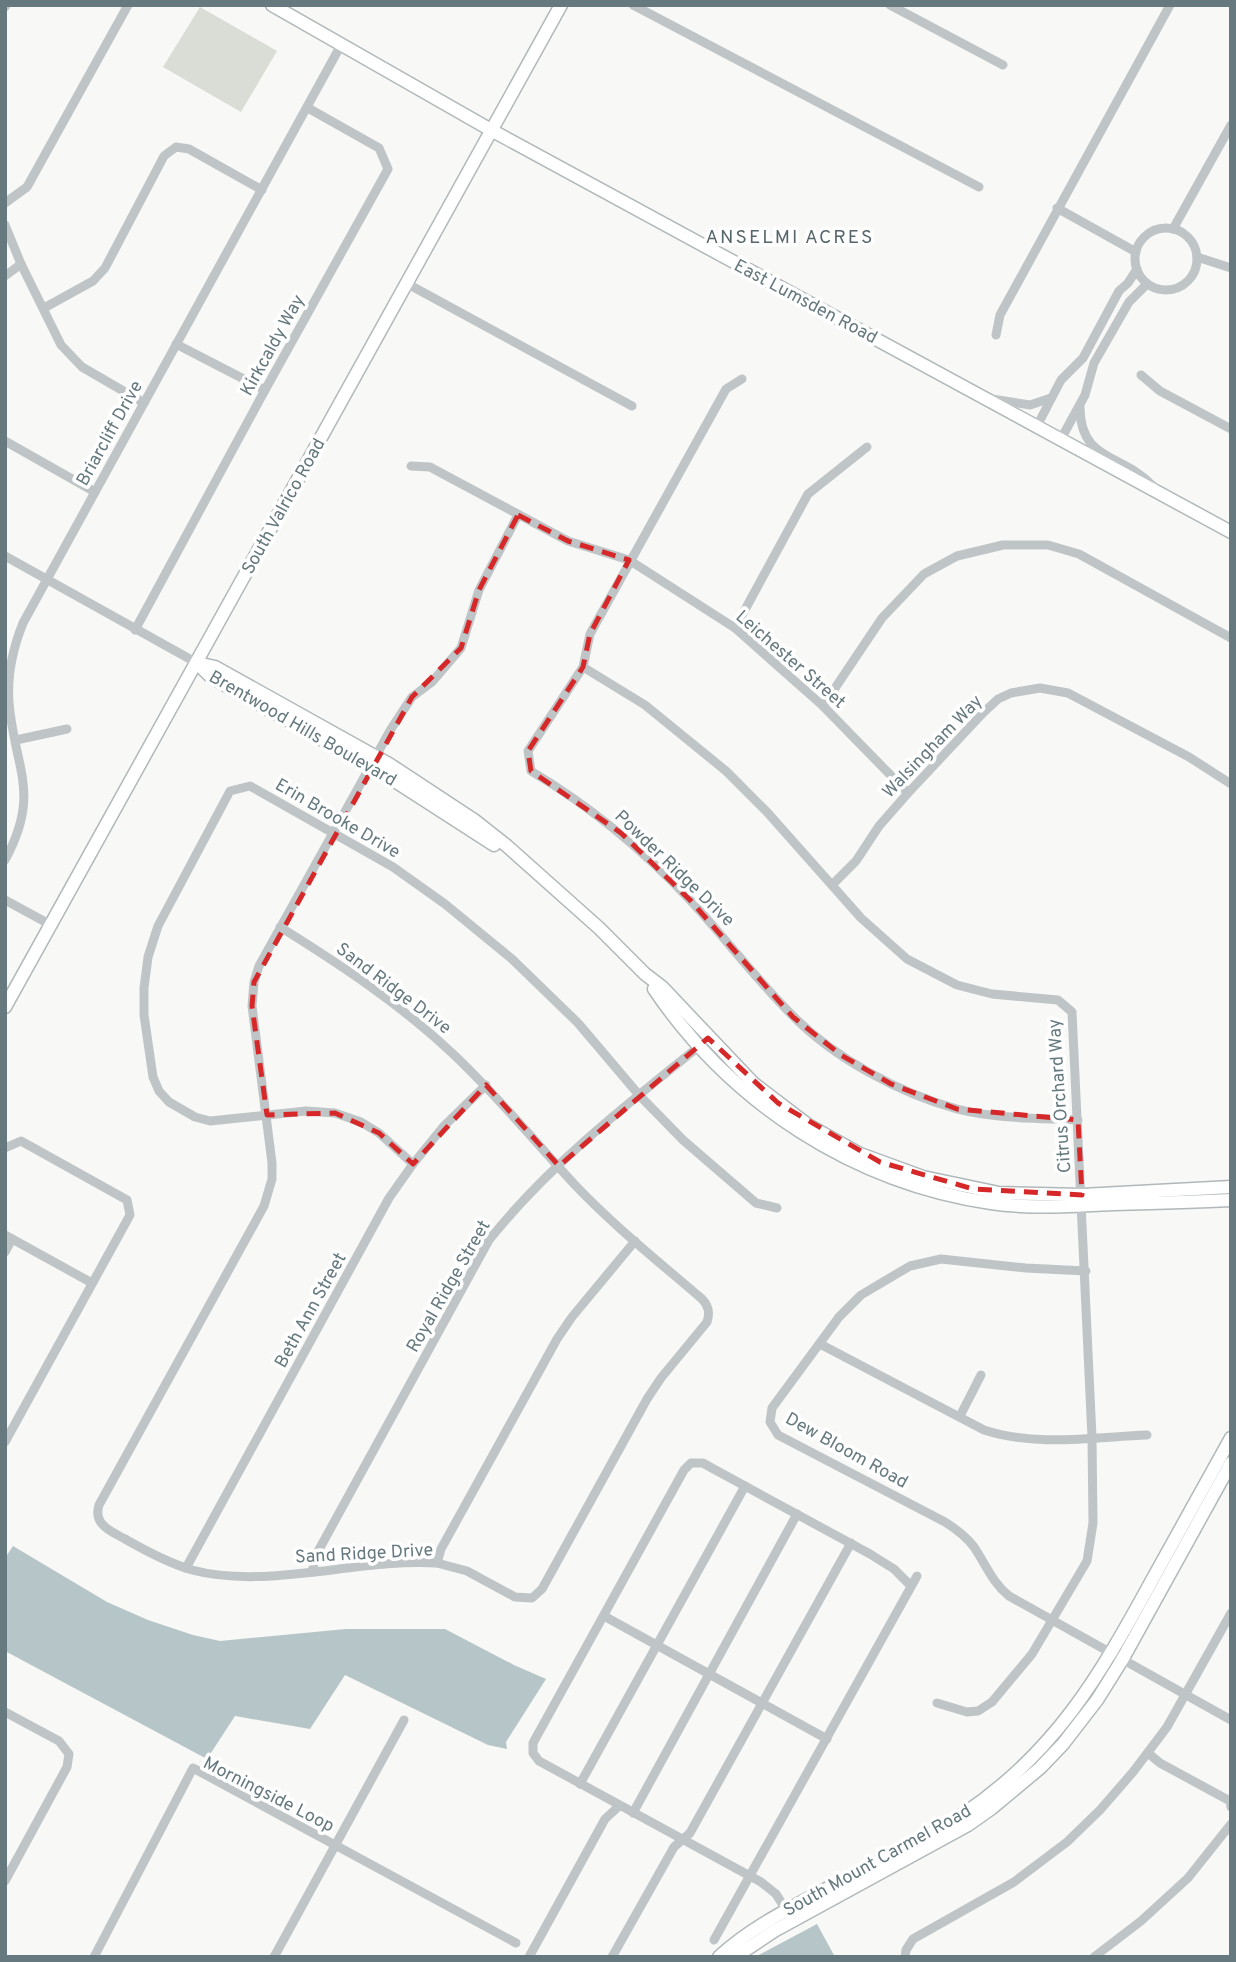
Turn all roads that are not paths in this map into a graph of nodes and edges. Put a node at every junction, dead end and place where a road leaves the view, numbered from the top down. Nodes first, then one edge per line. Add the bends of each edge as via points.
1 (128, 5) edge
2 (272, 5) edge
3 (561, 5) edge
4 (633, 5) edge
5 (890, 5) edge
6 (1170, 5) edge
7 (341, 45) junction
8 (1003, 65) dead end
9 (308, 108) junction
10 (491, 130) junction
11 (1229, 131) edge
12 (979, 187) dead end
13 (262, 190) junction
14 (5, 203) edge
15 (1057, 208) junction
16 (5, 225) edge
17 (1173, 229) junction
18 (1136, 252) junction
19 (1197, 257) junction
20 (21, 264) junction
21 (1231, 268) edge
22 (1137, 269) junction
23 (5, 276) edge
24 (406, 283) junction
25 (1147, 284) junction
26 (44, 308) junction
27 (996, 335) dead end
28 (176, 344) junction
29 (1141, 375) dead end
30 (742, 379) dead end
31 (265, 390) junction
32 (985, 398) junction
33 (1051, 398) junction
34 (144, 403) junction
35 (1080, 404) junction
36 (632, 406) dead end
37 (1037, 426) junction
38 (1231, 429) edge
39 (1061, 439) junction
40 (5, 441) edge
41 (867, 447) dead end
42 (411, 466) dead end
43 (95, 492) junction
44 (1158, 492) junction
45 (518, 515) junction
46 (1231, 532) edge
47 (5, 556) edge
48 (629, 560) junction
49 (47, 580) junction
50 (735, 628) junction
51 (135, 630) junction
52 (1231, 638) edge
53 (9, 654) edge
54 (197, 663) junction
55 (583, 667) junction
56 (823, 706) junction
57 (67, 729) dead end
58 (16, 740) junction
59 (373, 762) junction
60 (1231, 785) edge
61 (908, 793) junction
62 (332, 833) junction
63 (5, 860) edge
64 (832, 885) junction
65 (5, 900) edge
66 (51, 925) junction
67 (281, 927) junction
68 (5, 1007) edge
69 (704, 1042) junction
70 (485, 1085) junction
71 (639, 1094) junction
72 (267, 1115) junction
73 (1078, 1119) junction
74 (5, 1148) edge
75 (413, 1164) junction
76 (559, 1166) junction
77 (1231, 1187) edge
78 (1181, 1196) junction
79 (1083, 1200) junction
80 (1231, 1200) edge
81 (777, 1208) dead end
82 (9, 1237) edge
83 (635, 1241) junction
84 (5, 1252) edge
85 (1086, 1271) junction
86 (92, 1283) junction
87 (820, 1343) junction
88 (981, 1375) dead end
89 (960, 1416) junction
90 (1147, 1435) dead end
91 (1092, 1437) junction
92 (1231, 1438) edge
93 (5, 1442) edge
94 (1231, 1463) edge
95 (745, 1486) junction
96 (797, 1514) junction
97 (851, 1543) junction
98 (437, 1563) junction
99 (186, 1568) junction
100 (312, 1572) junction
101 (917, 1576) dead end
102 (911, 1586) junction
103 (1231, 1613) edge
104 (604, 1616) junction
105 (1052, 1620) junction
106 (656, 1645) junction
107 (1117, 1657) junction
108 (709, 1674) junction
109 (1186, 1695) junction
110 (762, 1703) junction
111 (937, 1703) dead end
112 (5, 1712) edge
113 (404, 1720) dead end
114 (1231, 1720) edge
115 (827, 1740) junction
116 (1148, 1754) junction
117 (580, 1784) junction
118 (619, 1806) junction
119 (1231, 1807) edge
120 (633, 1813) junction
121 (1231, 1824) edge
122 (683, 1839) junction
123 (335, 1845) junction
124 (751, 1876) junction
125 (5, 1881) edge
126 (789, 1915) junction
127 (714, 1940) dead end
128 (516, 1943) dead end
129 (94, 1957) edge
130 (274, 1957) edge
131 (529, 1957) edge
132 (612, 1957) edge
133 (719, 1957) edge
134 (735, 1957) edge
135 (905, 1957) edge
136 (1094, 1957) edge

1 - 14 street via 27,187
2 - 7 street, East Lumsden Road
3 - 10 street, South Valrico Road
4 - 12 street
5 - 8 street
6 - 15 street
7 - 9 street, Briarcliff Drive
7 - 10 street, East Lumsden Road
9 - 13 street, Briarcliff Drive
9 - 31 street, Kirkcaldy Way via 379,148 388,169
10 - 24 street, South Valrico Road
10 - 32 street, East Lumsden Road
11 - 17 street
13 - 26 street via 189,149 176,147 164,156 105,268 93,281
13 - 28 street, Briarcliff Drive
15 - 18 street
15 - 27 street via 1000,315
16 - 20 street
17 - 18 street via 1154,230
17 - 19 street via 1189,239
18 - 22 street
19 - 21 street
19 - 25 street via 1185,284 1166,290
20 - 23 street
20 - 26 street
22 - 25 street
22 - 33 street via 1119,291 1083,358
24 - 36 street
24 - 54 street, South Valrico Road
25 - 35 street via 1129,302 1094,363
26 - 34 street via 61,345 82,368
28 - 31 street
28 - 34 street, Briarcliff Drive
29 - 38 street via 1160,391
30 - 48 street, Powder Ridge Drive via 726,389
31 - 51 street, Kirkcaldy Way
32 - 33 street via 1030,405
32 - 37 street, East Lumsden Road
33 - 37 street
34 - 43 street, Briarcliff Drive
35 - 39 street
35 - 44 street via 1082,428 1090,443 1143,475
37 - 39 street, East Lumsden Road
39 - 44 street, East Lumsden Road
40 - 43 street
41 - 50 street via 808,494
42 - 45 street, Leichester Street via 430,467
43 - 49 street, Briarcliff Drive
44 - 46 street, East Lumsden Road
45 - 48 street, Leichester Street via 568,541
45 - 59 street, Sand Ridge Drive via 480,590 461,648 432,682 411,697
47 - 49 street
48 - 50 street, Leichester Street
48 - 55 street, Powder Ridge Drive via 590,634
49 - 51 street
49 - 53 street, Briarcliff Drive
50 - 56 street, Leichester Street
51 - 54 street
52 - 56 street via 1079,554 1048,545 1003,545 957,556 925,574 882,618
53 - 58 street, Briarcliff Drive via 9,701
54 - 59 street, Brentwood Hills Boulevard via 211,677
54 - 66 street, South Valrico Road
55 - 64 street, Citrus Orchard Way via 645,705 726,771
55 - 73 street, Powder Ridge Drive via 528,751 531,771 621,833 690,900 793,1017 871,1073 957,1109 1015,1118
56 - 61 street, Leichester Street
57 - 58 street
58 - 63 street, Briarcliff Drive via 24,774 24,809
59 - 62 street, Sand Ridge Drive
59 - 69 street, Brentwood Hills Boulevard via 519,859 583,913
60 - 61 street, Walsingham Way via 1082,699 1040,688 1011,693 990,706
61 - 64 street, Walsingham Way
62 - 67 street, Sand Ridge Drive
62 - 71 street, Erin Brooke Drive via 393,867 512,959 578,1023
62 - 72 street, Erin Brooke Drive via 250,786 230,791 158,926 149,957 144,1015 152,1077 159,1091 169,1102 210,1121
64 - 73 street, Citrus Orchard Way via 884,941 934,975 992,994 1058,1000 1072,1012
65 - 66 street
66 - 68 street, South Valrico Road
67 - 70 street, Sand Ridge Drive via 392,1002
67 - 72 street, Sand Ridge Drive via 259,966 252,1006
69 - 71 street, Royal Ridge Street
69 - 79 street, Brentwood Hills Boulevard via 727,1074 777,1117 878,1173 992,1203 1036,1207
70 - 75 street, Beth Ann Street
70 - 76 street, Sand Ridge Drive
71 - 76 street, Royal Ridge Street
71 - 81 street, Erin Brooke Drive via 733,1184 756,1203
72 - 75 street, Erin Brooke Drive via 335,1113 379,1133
72 - 99 street, Sand Ridge Drive via 272,1174 264,1206 97,1509 98,1520 106,1528
73 - 79 street, Citrus Orchard Way
74 - 86 street via 21,1142 127,1200 130,1215
75 - 99 street, Beth Ann Street via 389,1198
76 - 83 street, Sand Ridge Drive
76 - 100 street, Royal Ridge Street via 518,1204 489,1240 316,1555
77 - 78 street, Brentwood Hills Boulevard
78 - 79 street, Brentwood Hills Boulevard
78 - 80 street, Brentwood Hills Boulevard
79 - 85 street, Citrus Orchard Way
82 - 84 street
82 - 86 street
83 - 98 street via 556,1339
83 - 98 street, Sand Ridge Drive via 705,1302 707,1322 647,1399 538,1594 519,1598 467,1571
85 - 87 street, Dew Bloom Road via 941,1259 910,1266 861,1295
85 - 91 street, Citrus Orchard Way
86 - 93 street
87 - 89 street
87 - 105 street, Dew Bloom Road via 772,1408 769,1418 775,1432 945,1522 974,1548 997,1586
88 - 89 street
89 - 91 street via 1007,1437
90 - 91 street
91 - 105 street, Citrus Orchard Way via 1093,1522 1087,1561
92 - 107 street, South Mount Carmel Road
94 - 107 street, South Mount Carmel Road
95 - 96 street
95 - 104 street via 703,1463 691,1463
95 - 106 street
96 - 97 street
96 - 108 street
97 - 102 street via 885,1562
97 - 110 street
98 - 100 street, Sand Ridge Drive
99 - 100 street, Sand Ridge Drive via 242,1577
101 - 102 street
102 - 115 street
103 - 109 street
104 - 106 street
104 - 117 street via 533,1743 539,1761
105 - 107 street, Dew Bloom Road
105 - 111 street, Citrus Orchard Way via 1032,1654 992,1702 978,1712
106 - 108 street
106 - 117 street
107 - 109 street, Dew Bloom Road
107 - 126 street, South Mount Carmel Road via 1064,1723 993,1792
108 - 110 street
108 - 120 street
109 - 114 street, Dew Bloom Road
109 - 116 street
110 - 115 street
110 - 122 street
112 - 125 street via 59,1741 69,1754 67,1767
113 - 123 street
115 - 124 street
116 - 119 street via 1230,1801
116 - 135 street via 1067,1842 1007,1886 913,1939
117 - 118 street
118 - 120 street
118 - 131 street via 605,1819
120 - 122 street
121 - 136 street via 1188,1878
122 - 124 street
122 - 132 street via 674,1846
123 - 128 street, Morningside Loop
123 - 129 street, Morningside Loop via 193,1768
123 - 130 street
124 - 126 street via 772,1889
124 - 127 street
126 - 133 street, South Mount Carmel Road via 742,1938
126 - 134 street, South Mount Carmel Road

